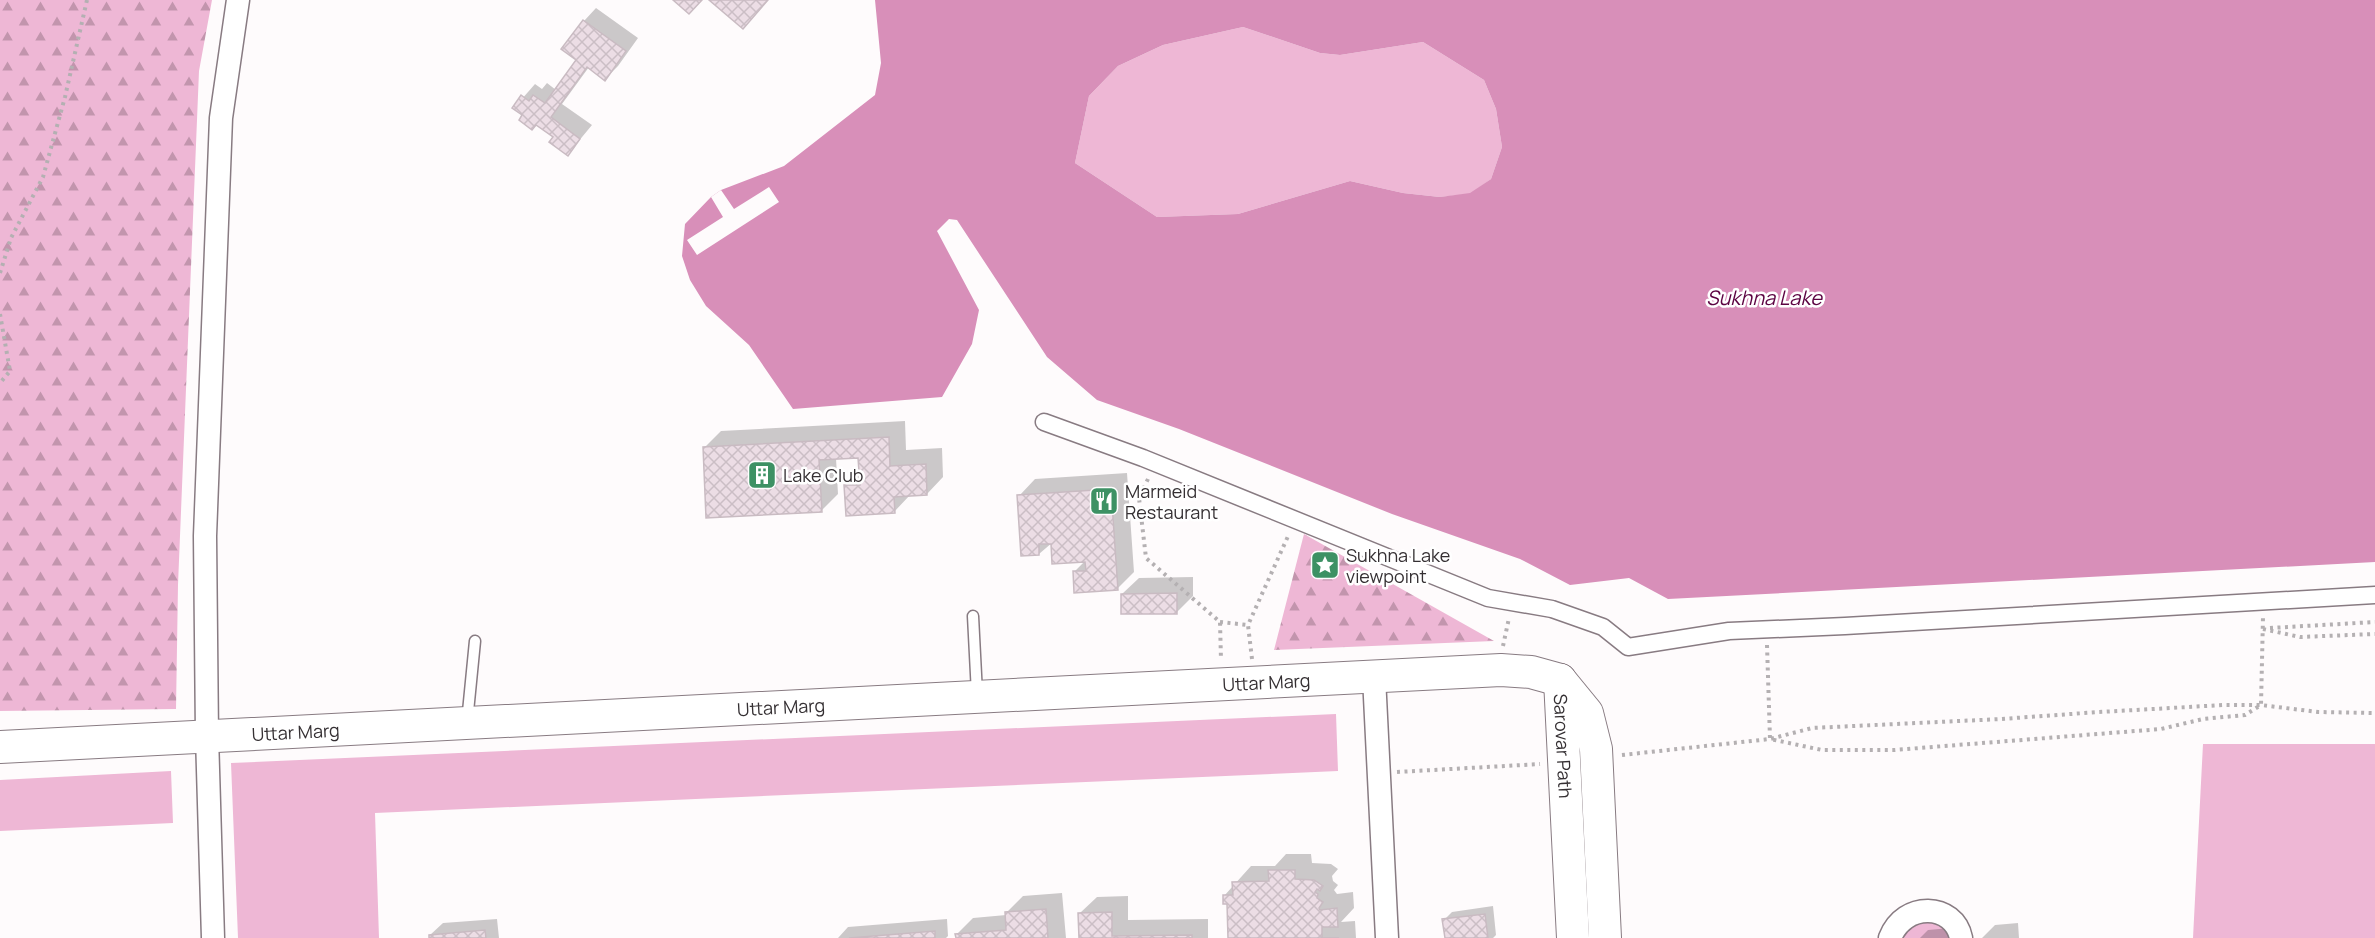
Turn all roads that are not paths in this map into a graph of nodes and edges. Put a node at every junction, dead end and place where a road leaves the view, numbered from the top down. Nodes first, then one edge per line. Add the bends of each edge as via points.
1 (238, 0) edge
2 (1044, 422) dead end
3 (2375, 595) edge
4 (973, 616) dead end
5 (475, 641) dead end
6 (1374, 677) junction
7 (1560, 680) junction
8 (977, 697) junction
9 (467, 723) junction
10 (207, 736) junction
11 (0, 747) edge
12 (213, 938) edge
13 (1387, 938) edge
14 (1573, 938) edge
15 (1605, 938) edge
16 (1890, 938) edge
17 (1961, 938) edge

1 - 10 street via 221,118 205,536
2 - 3 street via 1488,598 1552,609 1603,627 1628,647 1729,631
4 - 8 lane
5 - 9 lane
6 - 7 main road, Uttar Marg via 1501,670 1531,672
6 - 8 main road, Uttar Marg
6 - 13 street
7 - 14 main road, Sarovar Path
7 - 15 main road, Sarovar Path via 1587,713 1596,759
8 - 9 main road, Uttar Marg
9 - 10 main road, Uttar Marg
10 - 11 main road, Uttar Marg
10 - 12 street
16 - 17 street via 1900,921 1923,910 1951,921 1959,928

